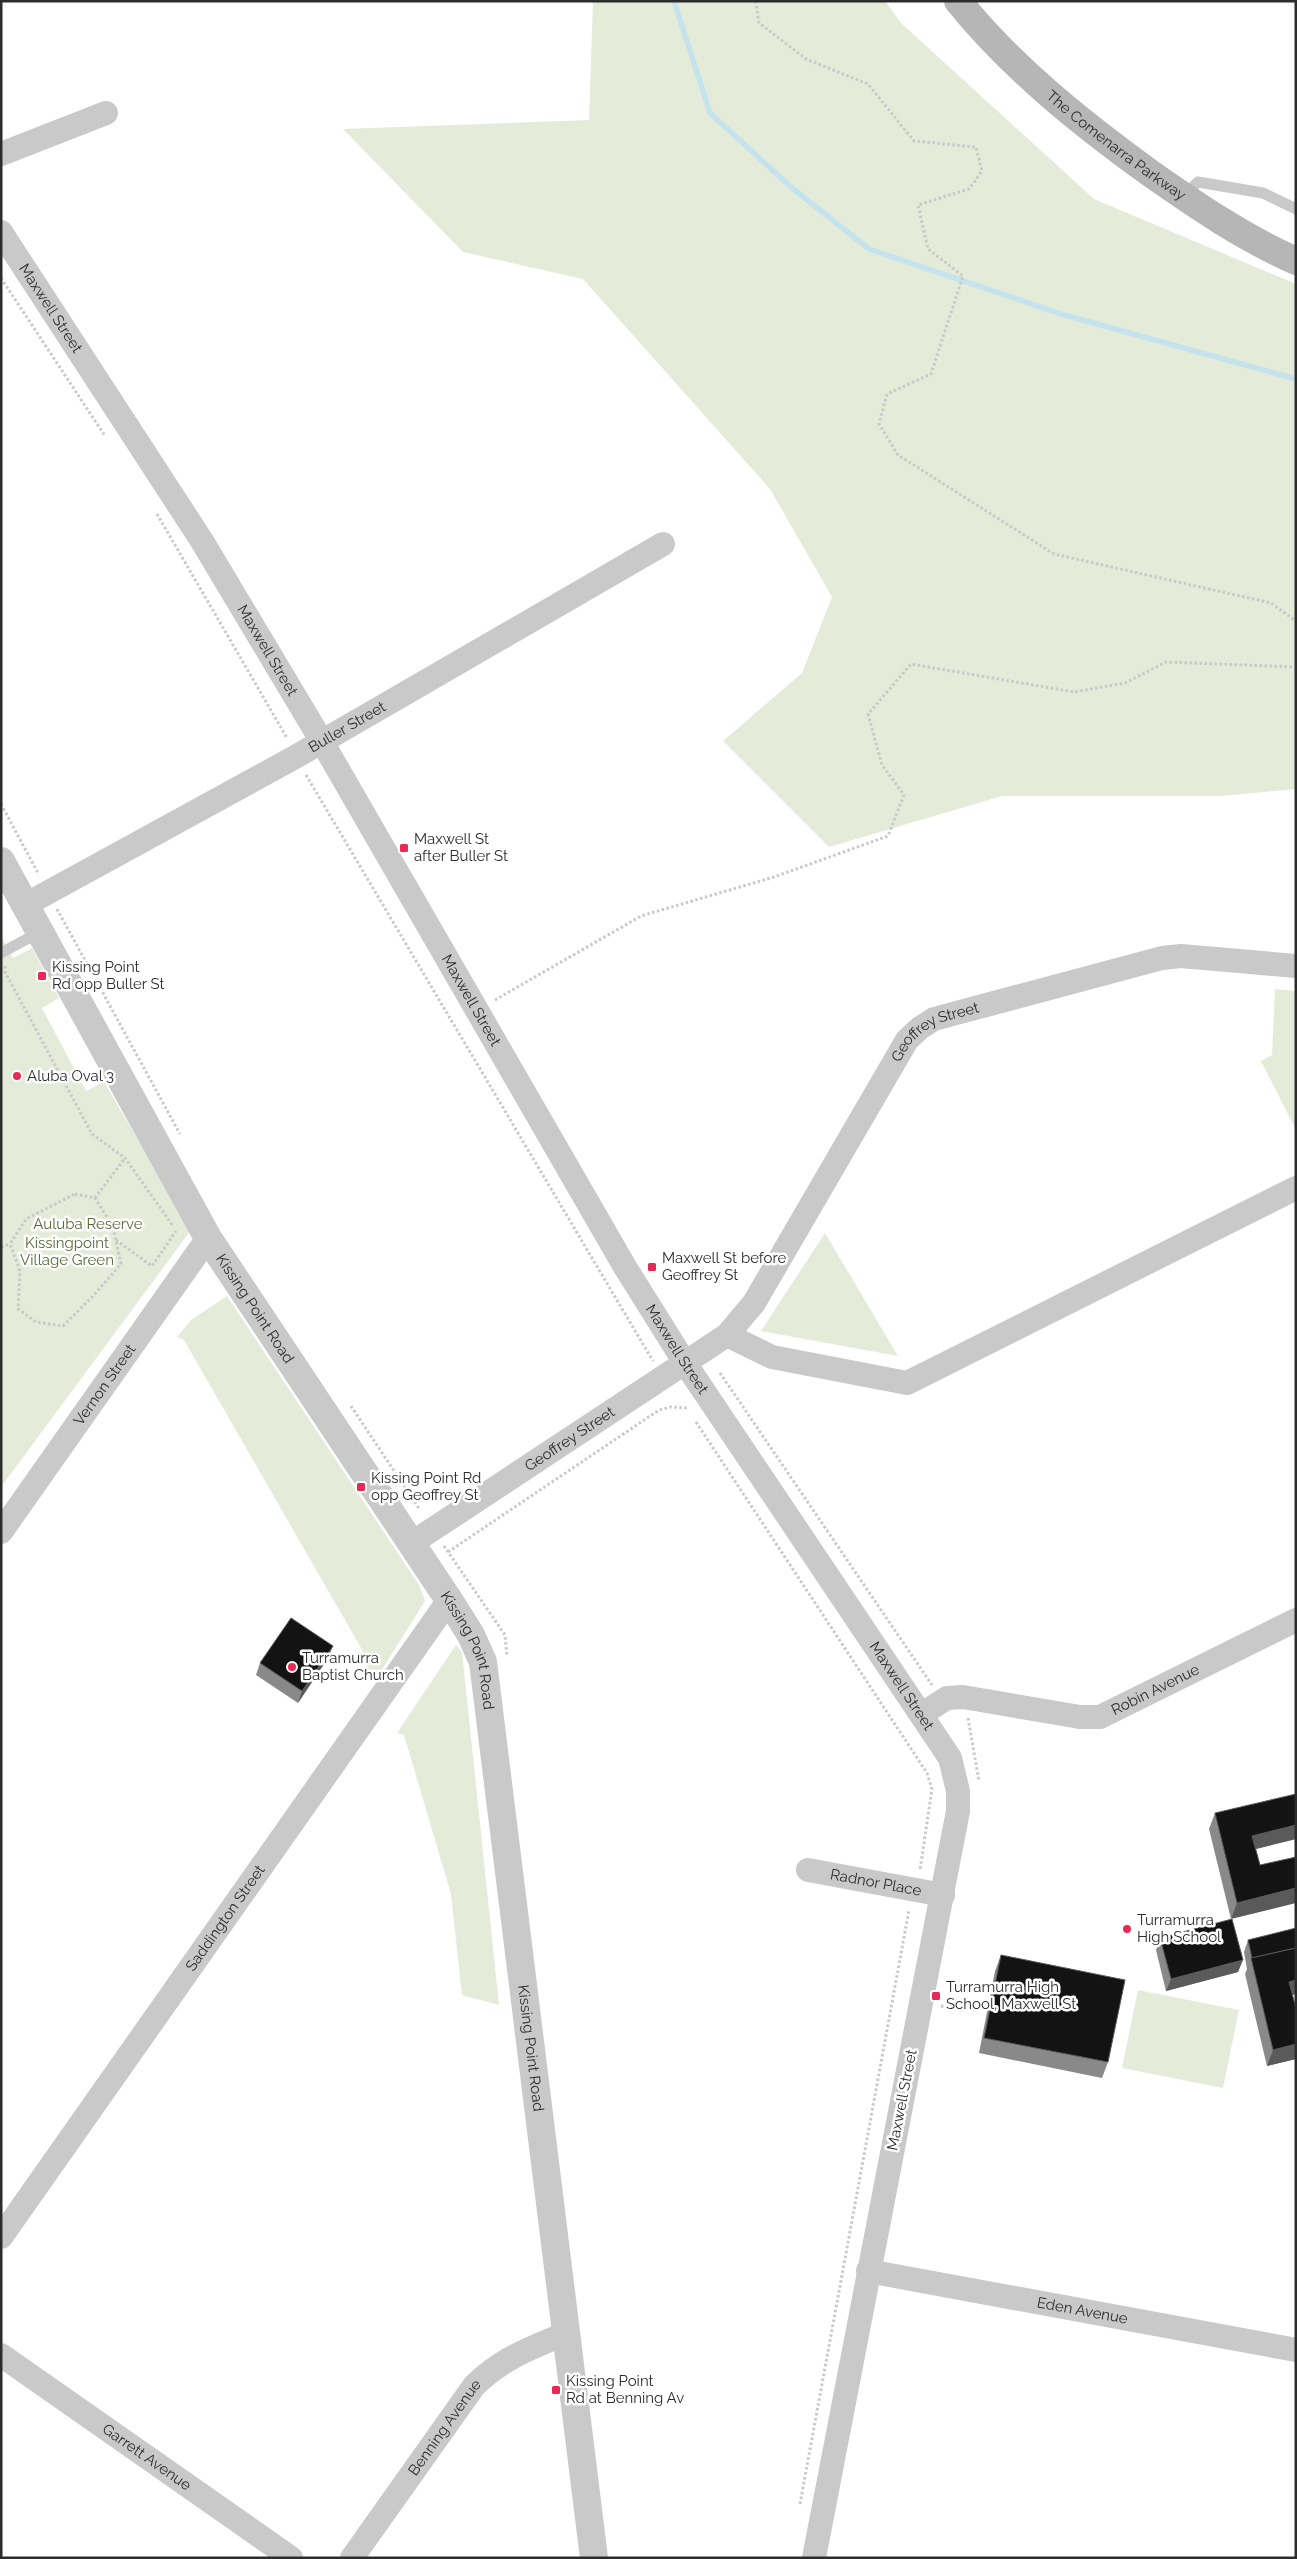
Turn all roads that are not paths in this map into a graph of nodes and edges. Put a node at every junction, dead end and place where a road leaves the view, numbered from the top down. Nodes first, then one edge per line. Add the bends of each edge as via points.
1 (958, 1) edge
2 (106, 113) dead end
3 (1, 154) edge
4 (1183, 196) junction
5 (1296, 209) edge
6 (1, 232) edge
7 (1296, 262) edge
8 (664, 544) dead end
9 (321, 740) junction
10 (1, 862) edge
11 (25, 905) junction
12 (40, 932) junction
13 (1, 953) edge
14 (1296, 966) edge
15 (1296, 1188) edge
16 (208, 1238) junction
17 (727, 1335) junction
18 (685, 1363) junction
19 (1, 1532) edge
20 (412, 1543) junction
21 (449, 1600) junction
22 (1296, 1620) edge
23 (922, 1714) junction
24 (808, 1870) dead end
25 (943, 1895) junction
26 (1, 2237) edge
27 (868, 2271) junction
28 (567, 2333) junction
29 (1296, 2350) edge
30 (1, 2355) edge
31 (291, 2558) edge
32 (352, 2558) edge
33 (594, 2558) edge
34 (814, 2558) edge

1 - 4 main road, The Comenarra Parkway via 1016,63 1073,114
2 - 3 street
4 - 5 lane via 1198,182 1262,192
4 - 7 main road, The Comenarra Parkway via 1268,249
6 - 9 street, Maxwell Street via 202,541
8 - 9 street, Buller Street
9 - 11 street, Buller Street
9 - 18 street, Maxwell Street via 625,1266
10 - 11 street, Kissing Point Road
11 - 12 street, Kissing Point Road
12 - 13 lane
12 - 16 street, Kissing Point Road
14 - 17 street, Geoffrey Street via 1180,956 1162,958 934,1019 920,1028 907,1040 754,1303
15 - 17 street via 907,1383 772,1357
16 - 19 street, Vernon Street
16 - 20 street, Kissing Point Road
17 - 18 street, Geoffrey Street
18 - 20 street, Geoffrey Street
18 - 23 street, Maxwell Street
20 - 21 street, Kissing Point Road
21 - 26 street, Saddington Street
21 - 28 street, Kissing Point Road via 483,1662
22 - 23 street, Robin Avenue via 1100,1717 1080,1718 963,1696 947,1698
23 - 25 street, Maxwell Street via 950,1758 958,1790 958,1811
24 - 25 street, Radnor Place
25 - 27 street, Maxwell Street
27 - 29 street, Eden Avenue
27 - 34 street, Maxwell Street
28 - 32 street, Benning Avenue via 512,2356 492,2368 474,2386
28 - 33 street, Kissing Point Road
30 - 31 street, Garrett Avenue

